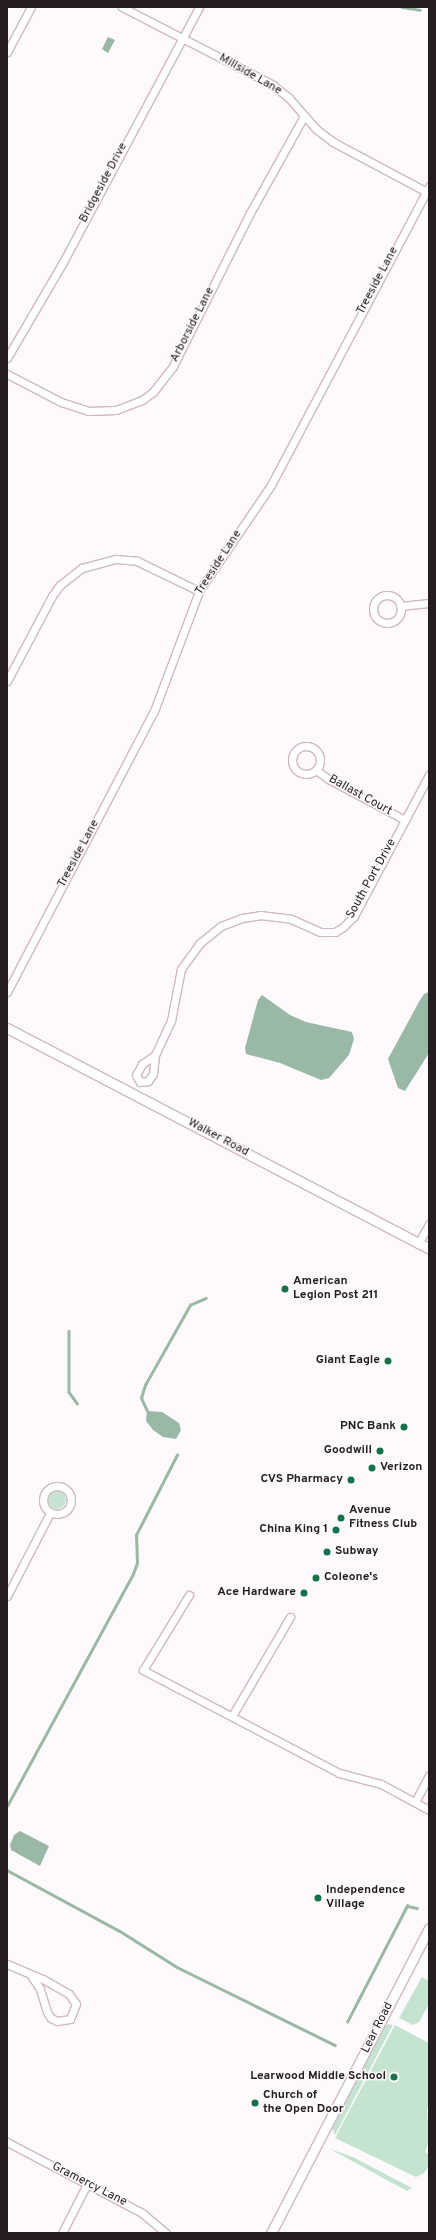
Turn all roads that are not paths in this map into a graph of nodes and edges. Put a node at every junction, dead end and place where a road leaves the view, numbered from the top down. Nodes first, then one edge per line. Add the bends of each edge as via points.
1 (31, 7) edge
2 (122, 7) edge
3 (199, 7) edge
4 (183, 37) junction
5 (7, 52) edge
6 (304, 116) junction
7 (428, 190) edge
8 (7, 358) edge
9 (7, 374) edge
10 (200, 591) junction
11 (429, 603) edge
12 (400, 606) dead end
13 (7, 681) edge
14 (316, 770) dead end
15 (429, 775) edge
16 (405, 820) junction
17 (7, 992) edge
18 (7, 1028) edge
19 (155, 1055) junction
20 (140, 1082) junction
21 (133, 1094) junction
22 (429, 1224) edge
23 (418, 1244) junction
24 (429, 1249) edge
25 (50, 1513) junction
26 (189, 1594) dead end
27 (7, 1596) edge
28 (290, 1617) dead end
29 (232, 1716) junction
30 (429, 1776) edge
31 (415, 1802) junction
32 (429, 1810) edge
33 (429, 1928) edge
34 (7, 1964) edge
35 (31, 1975) junction
36 (7, 2142) edge
37 (87, 2184) junction
38 (62, 2233) edge
39 (166, 2233) edge
40 (270, 2233) edge

1 - 5 street
2 - 4 street, Millside Lane
3 - 4 street, Bridgeside Drive
4 - 6 street, Millside Lane via 273,85
4 - 8 street, Bridgeside Drive via 62,264
6 - 7 street, Millside Lane via 333,142
6 - 9 street, Arborside Lane via 250,213 173,366 153,392 142,400 116,410 88,411 62,402
7 - 10 street, Treeside Lane via 272,485
10 - 13 street via 137,561 116,559 82,568 60,585 52,596
10 - 17 street, Treeside Lane via 154,711
11 - 12 street
14 - 16 street, Ballast Court
15 - 16 street, South Port Drive
16 - 19 street, South Port Drive via 354,916 339,930 320,932 291,919 260,915 221,926 200,943 181,969 171,1021
18 - 21 street, Walker Road
19 - 20 street, South Port Drive via 153,1074 148,1081
19 - 20 street, South Port Drive via 142,1064 136,1075
20 - 21 street, South Port Drive
21 - 23 street, Walker Road
22 - 23 street
23 - 24 street, Walker Road
25 - 25 street via 63,1513 70,1505 70,1494 63,1487 52,1486 45,1491 43,1503
25 - 27 street
26 - 29 street via 143,1670
28 - 29 street
29 - 31 street via 339,1773 381,1784
30 - 31 street
31 - 32 street
33 - 40 street, Lear Road
34 - 35 street
35 - 35 street via 52,2018 57,2021 70,2019 76,2009 74,1999 61,1988
36 - 37 street, Gramercy Lane
37 - 38 street
37 - 39 street, Gramercy Lane via 152,2218

